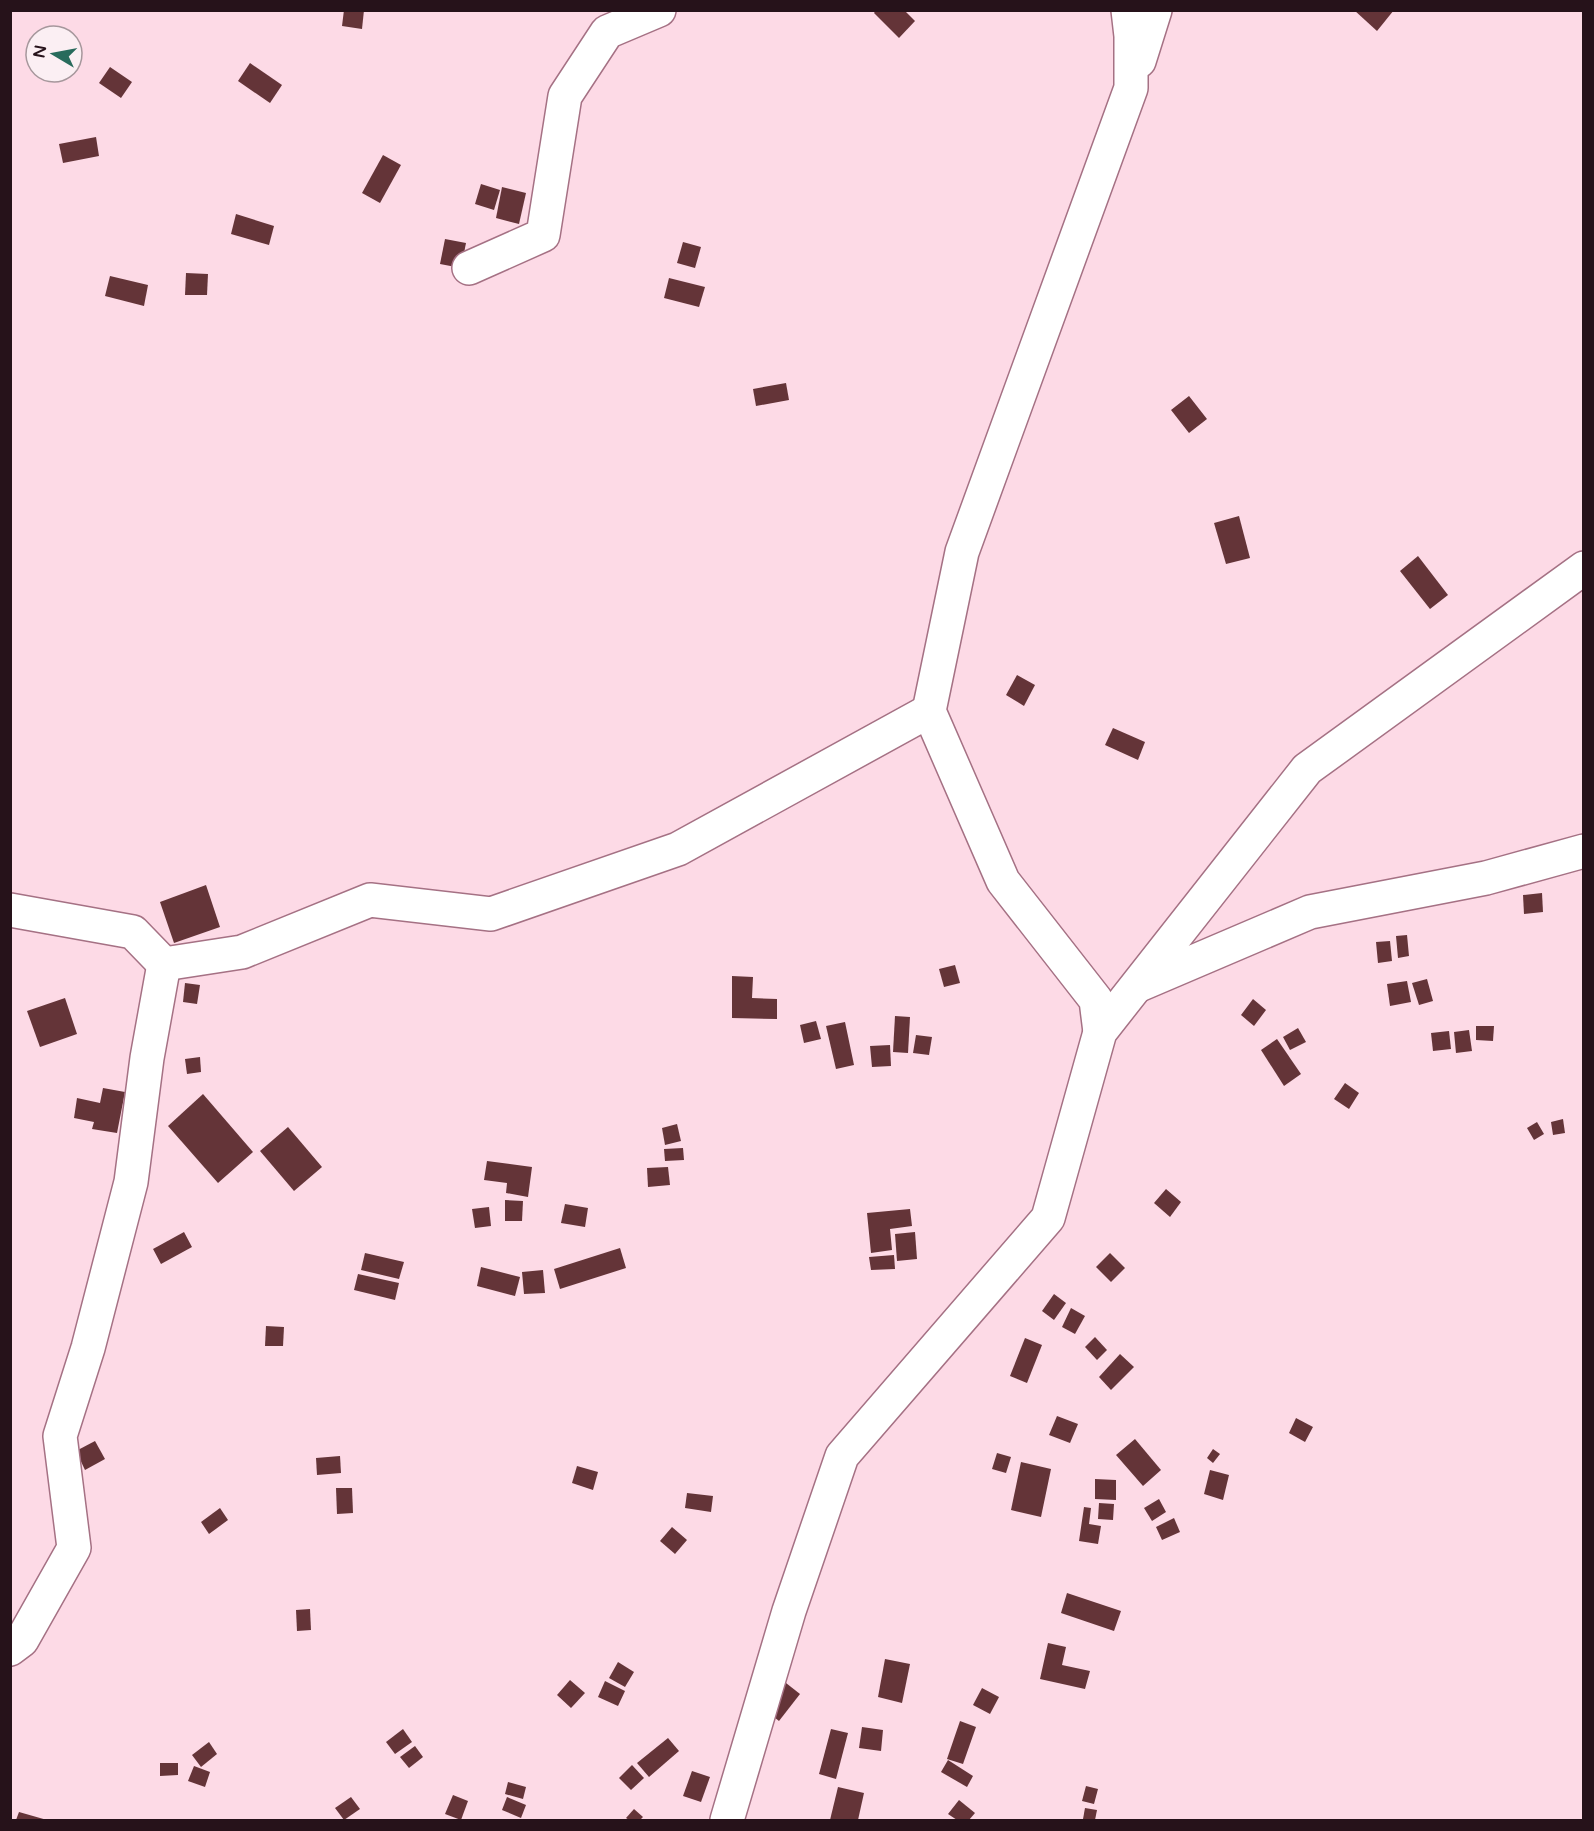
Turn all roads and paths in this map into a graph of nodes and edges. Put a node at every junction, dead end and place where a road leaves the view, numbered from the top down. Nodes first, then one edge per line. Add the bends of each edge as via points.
1 (659, 10) edge
2 (1128, 10) edge
3 (1155, 10) edge
4 (1131, 88) junction
5 (469, 268) dead end
6 (1584, 568) edge
7 (929, 711) junction
8 (1584, 851) edge
9 (10, 910) edge
10 (164, 964) junction
11 (1135, 987) junction
12 (1100, 1032) junction
13 (10, 1649) edge
14 (727, 1821) edge

1 - 5 street via 607,32 565,96 543,235
2 - 4 street
3 - 4 street
4 - 7 street via 962,552
6 - 11 street via 1307,770
7 - 10 street via 678,849 491,914 370,900 242,952
7 - 12 street via 1003,881 1096,1000
8 - 11 street via 1486,878 1310,912
9 - 10 street via 133,932
10 - 13 street via 147,1058 132,1182 60,1436 74,1548 22,1640
11 - 12 street
12 - 14 street via 1048,1218 843,1456 789,1611

